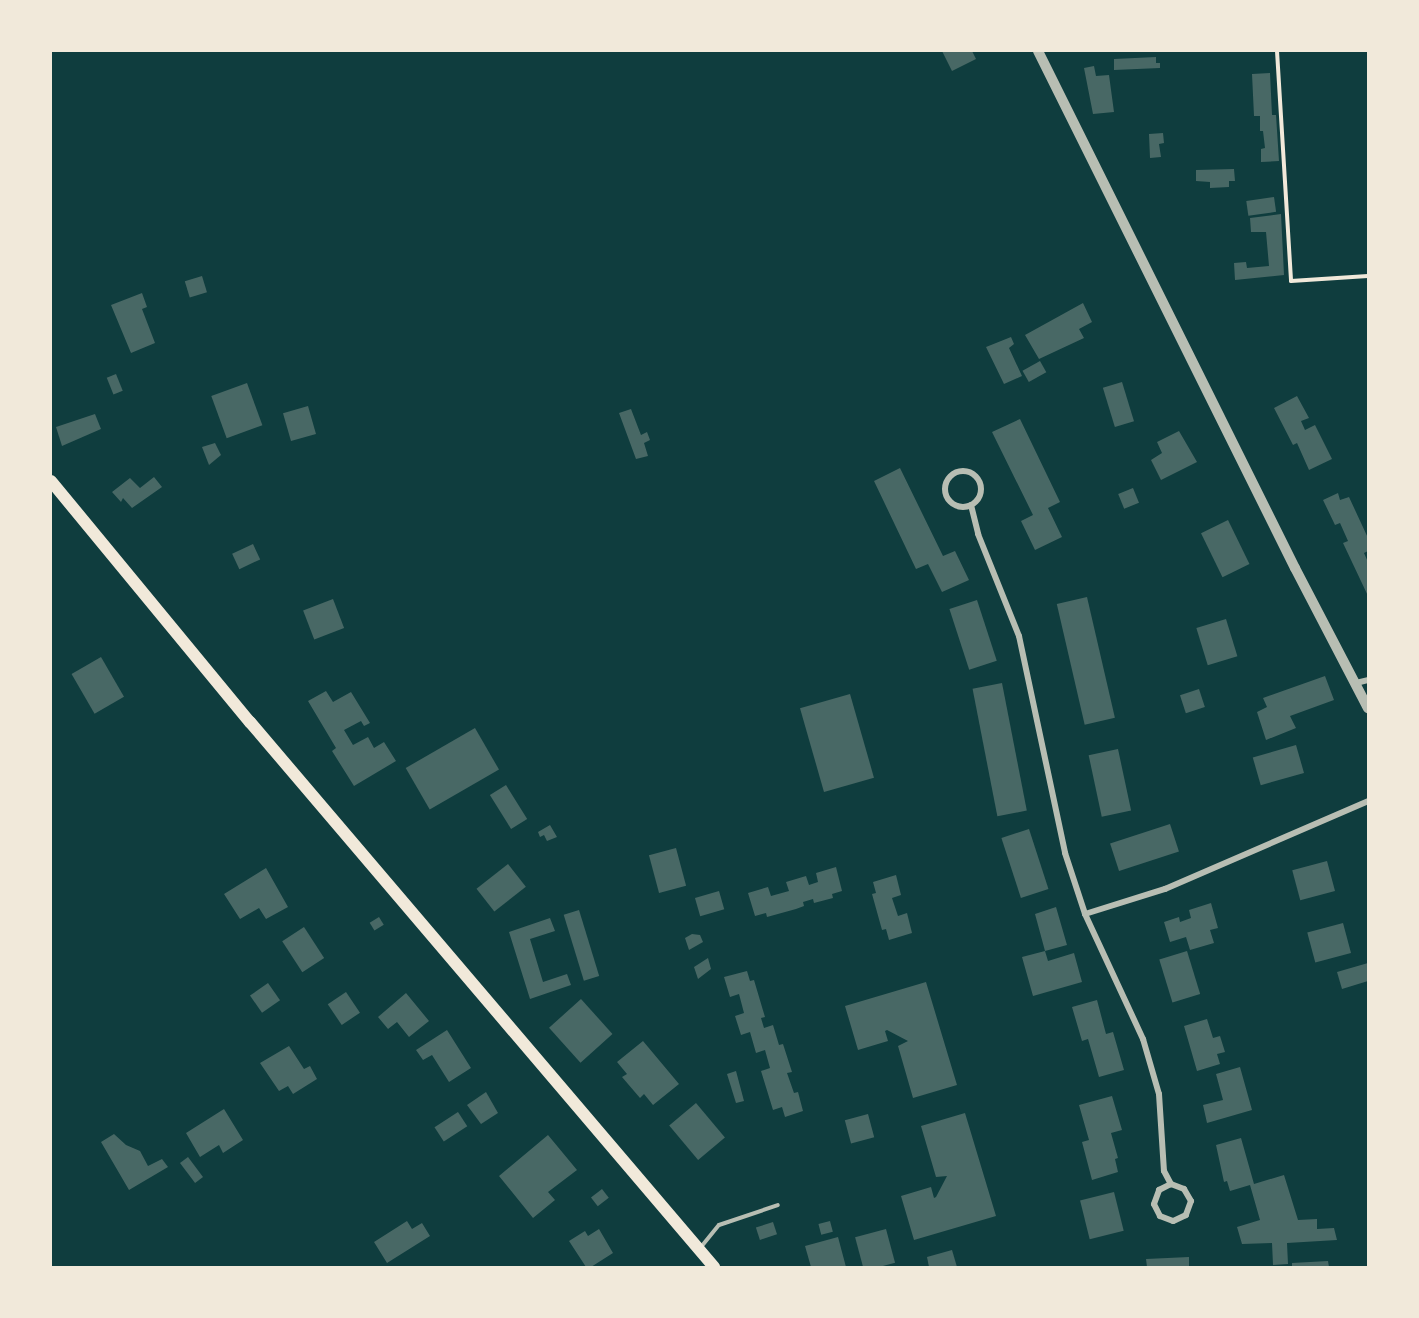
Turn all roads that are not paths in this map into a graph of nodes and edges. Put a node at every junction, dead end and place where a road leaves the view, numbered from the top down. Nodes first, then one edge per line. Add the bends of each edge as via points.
1 (1038, 51) edge
2 (51, 481) edge
3 (971, 505) junction
4 (1368, 680) edge
5 (1356, 683) junction
6 (1368, 708) edge
7 (1368, 801) edge
8 (1085, 914) junction
9 (1171, 1184) junction
10 (778, 1205) dead end
11 (699, 1250) junction
12 (714, 1267) edge

1 - 5 street
2 - 11 main road via 250,722
3 - 3 street via 977,502 982,488 975,475 962,470 948,476 943,490 950,504 964,508
3 - 8 street via 978,534 1019,636 1060,837
4 - 5 street
5 - 6 street
7 - 8 street via 1165,890
8 - 9 street via 1143,1039 1159,1094 1164,1171
9 - 9 street via 1184,1189 1191,1202 1186,1215 1173,1221 1160,1216 1154,1204 1159,1190
10 - 11 lane via 719,1225
11 - 12 main road

